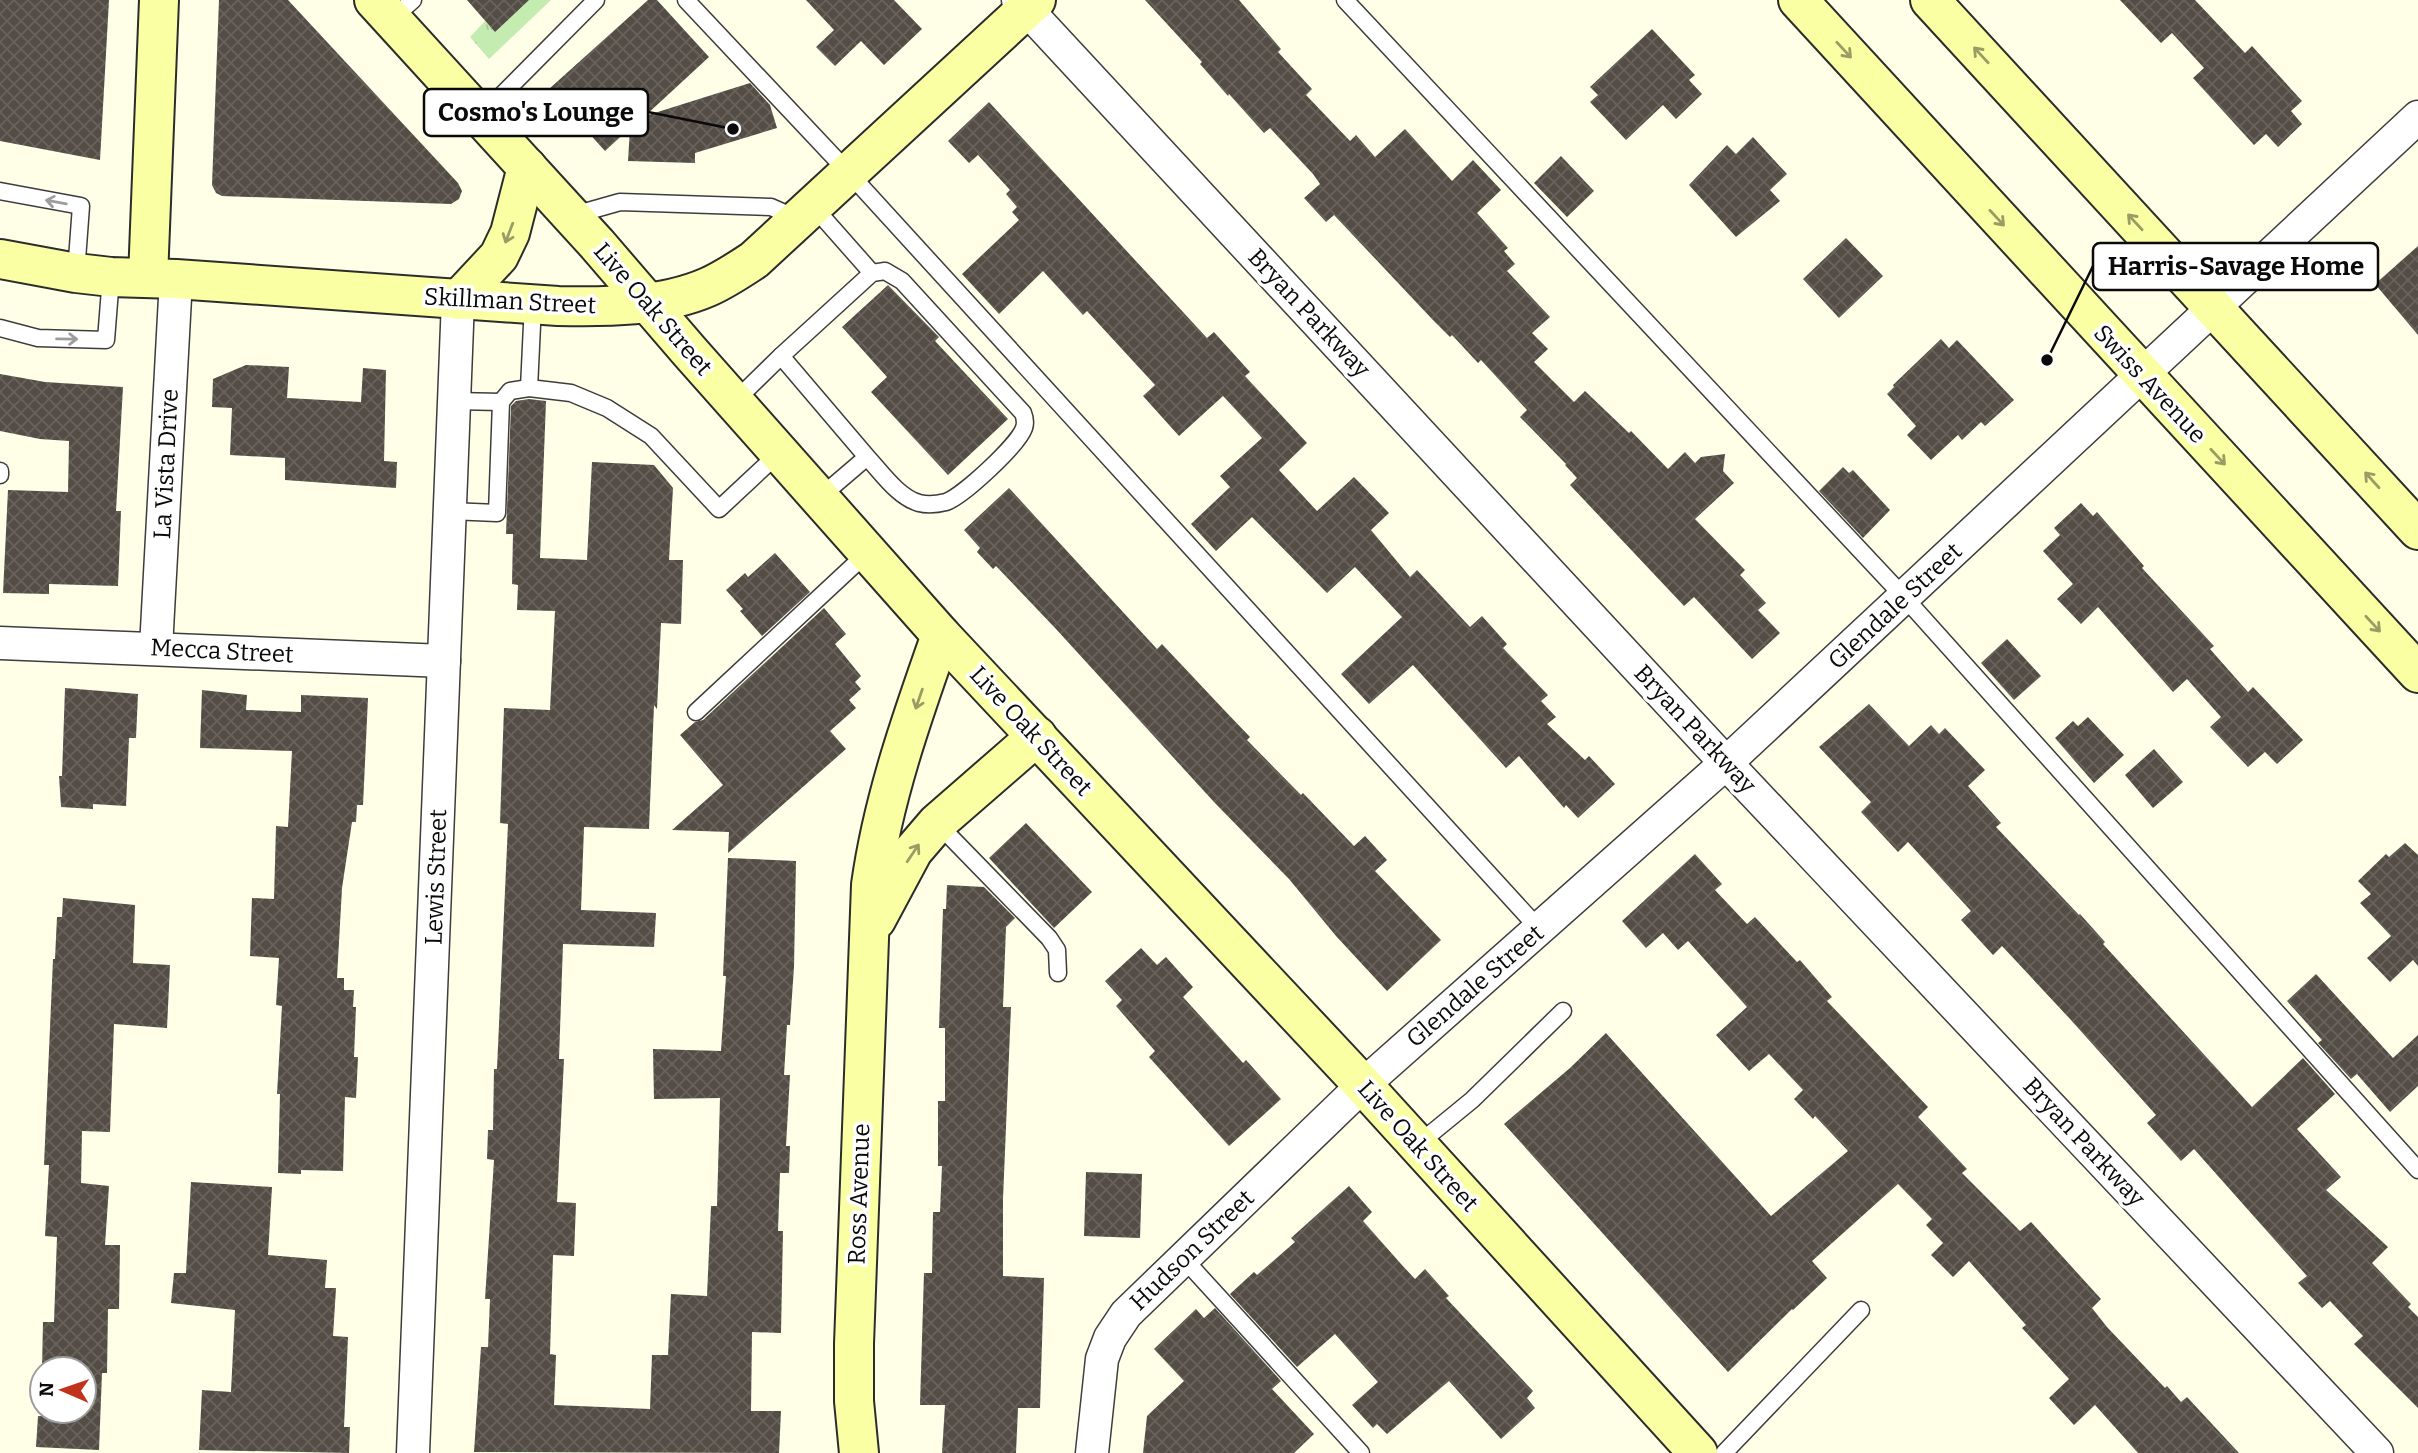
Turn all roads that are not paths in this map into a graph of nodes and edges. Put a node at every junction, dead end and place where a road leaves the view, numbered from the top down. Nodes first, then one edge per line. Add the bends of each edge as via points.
1 (159, 0) edge
2 (596, 0) edge
3 (686, 0) edge
4 (1345, 0) edge
5 (1798, 0) edge
6 (1930, 0) edge
7 (1027, 3) edge
8 (393, 6) edge
9 (480, 117) junction
10 (2418, 117) edge
11 (527, 167) junction
12 (848, 172) junction
13 (0, 191) edge
14 (805, 212) junction
15 (571, 216) junction
16 (0, 259) edge
17 (873, 273) junction
18 (128, 277) junction
19 (458, 300) junction
20 (647, 302) junction
21 (533, 304) junction
22 (2214, 307) junction
23 (0, 328) edge
24 (781, 356) junction
25 (2142, 375) junction
26 (529, 388) junction
27 (454, 401) junction
28 (501, 402) junction
29 (734, 402) junction
30 (779, 453) junction
31 (867, 457) junction
32 (819, 498) junction
33 (450, 510) junction
34 (2418, 530) edge
35 (867, 553) junction
36 (1904, 597) junction
37 (941, 635) junction
38 (0, 643) edge
39 (156, 648) junction
40 (444, 661) junction
41 (2418, 673) edge
42 (696, 712) dead end
43 (1037, 736) junction
44 (1726, 763) junction
45 (937, 823) junction
46 (1540, 930) junction
47 (869, 935) junction
48 (1058, 972) dead end
49 (1563, 1012) dead end
50 (1363, 1085) junction
51 (1417, 1145) junction
52 (2418, 1170) edge
53 (1184, 1259) junction
54 (1861, 1310) dead end
55 (413, 1453) edge
56 (859, 1453) edge
57 (1092, 1453) edge
58 (1361, 1453) edge
59 (1698, 1453) edge
60 (1724, 1453) edge
61 (2377, 1453) edge

1 - 18 street, La Vista Drive
2 - 9 lane
3 - 12 lane
4 - 36 lane
5 -> 25 street, Swiss Avenue
22 -> 6 street
7 - 12 street, Skillman Street
7 - 44 street, Bryan Parkway
8 - 9 street, Live Oak Street
9 - 11 street, Live Oak Street
10 - 22 street, Glendale Street
11 - 15 street, Live Oak Street
11 -> 19 street via 499,257
12 - 14 street, Skillman Street
12 - 46 lane
18 -> 13 lane via 81,206
14 - 15 lane via 620,202
14 - 17 lane
14 - 20 street, Skillman Street via 730,276 693,293
15 - 20 street, Live Oak Street
16 - 18 street, Skillman Street
17 - 24 lane
17 - 31 lane via 885,271 902,281 1026,421 1013,446 947,501 918,503 898,490
18 - 19 street, Skillman Street
23 -> 18 lane via 38,338 106,340
18 - 39 street, La Vista Drive
19 - 21 street, Skillman Street
19 - 27 street, Lewis Street
20 - 21 street, Skillman Street via 602,307
20 - 29 street, Live Oak Street
21 - 26 lane
22 - 25 street, Glendale Street
34 -> 22 street
24 - 29 lane
24 - 31 lane
25 - 36 street, Glendale Street
25 -> 41 street, Swiss Avenue
26 - 28 lane via 510,391
26 - 30 lane via 570,393 607,408 651,436 719,509
27 - 28 lane
27 - 33 street, Lewis Street
28 - 33 lane via 497,513
29 - 30 street, Live Oak Street
30 - 32 street, Live Oak Street
31 - 32 lane
32 - 35 street, Live Oak Street
33 - 40 street, Lewis Street
35 - 37 street, Live Oak Street
35 - 42 lane
36 - 44 street, Glendale Street
36 - 52 lane
37 - 43 street, Live Oak Street
37 -> 47 street, Ross Avenue via 903,743 878,836
38 - 39 street, Mecca Street
39 - 40 street, Mecca Street
40 - 55 street, Lewis Street
43 - 45 street, Ross Avenue
43 - 50 street, Live Oak Street
44 - 46 street, Glendale Street
44 - 61 street, Bryan Parkway
47 -> 45 street, Ross Avenue via 913,851
45 - 48 lane via 1049,938 1057,950
46 - 50 street, Glendale Street
47 - 56 street, Ross Avenue via 853,1344
49 - 51 lane via 1472,1100
50 - 51 street, Live Oak Street
50 - 53 street, Hudson Street
51 - 59 street, Live Oak Street
53 - 57 street, Hudson Street via 1126,1314 1110,1338 1102,1359
53 - 58 lane
54 - 60 lane

